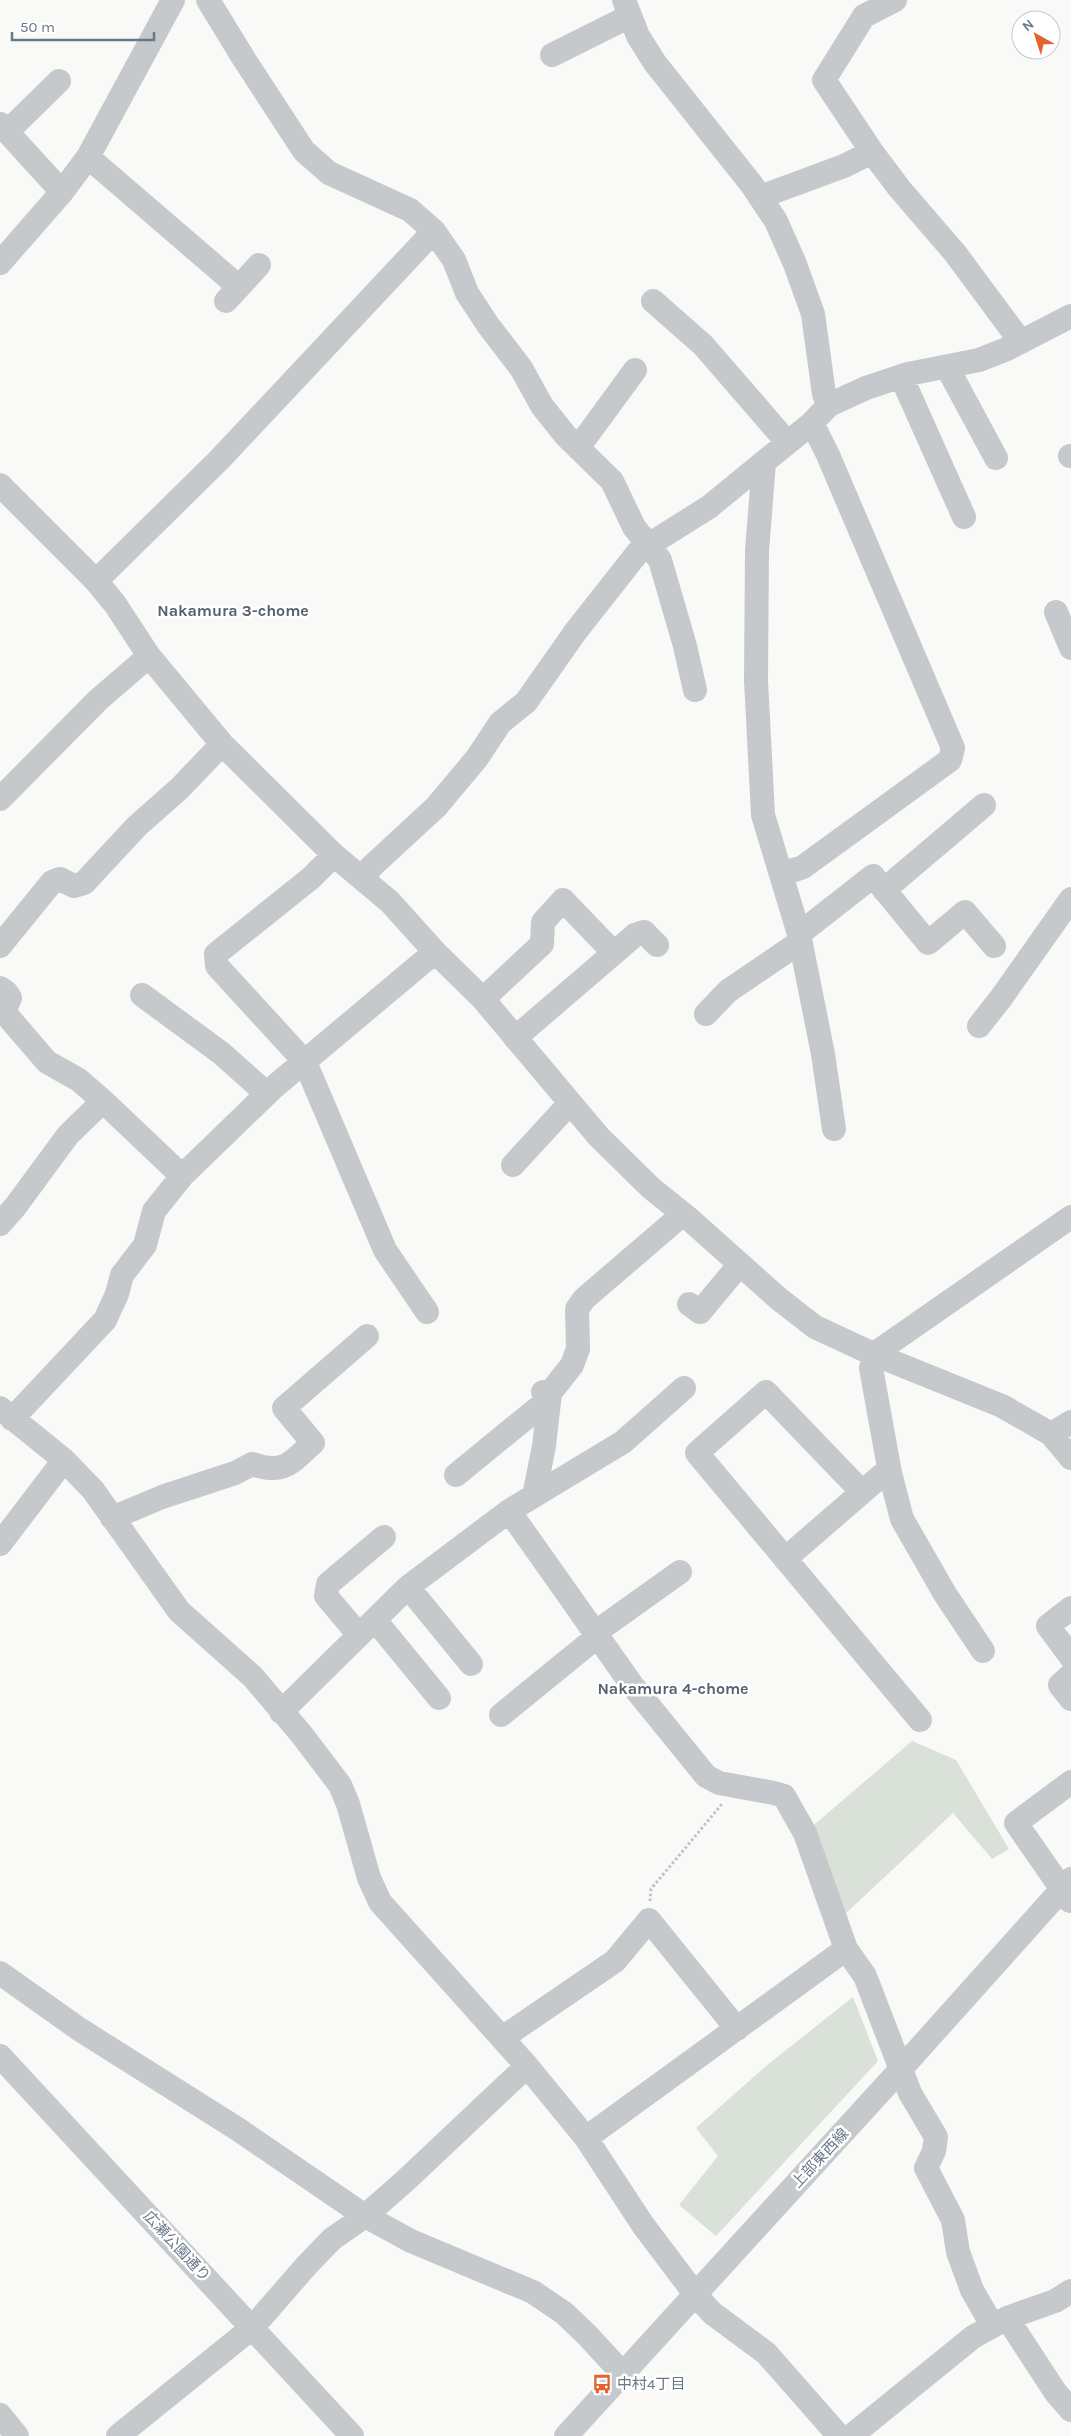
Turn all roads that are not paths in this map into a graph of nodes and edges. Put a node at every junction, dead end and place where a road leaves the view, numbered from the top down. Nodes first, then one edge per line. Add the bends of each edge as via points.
1 (173, 0) edge
2 (208, 0) edge
3 (895, 0) edge
4 (627, 8) edge
5 (552, 55) dead end
6 (59, 81) dead end
7 (4, 128) edge
8 (872, 152) junction
9 (88, 157) junction
10 (62, 192) junction
11 (760, 197) junction
12 (434, 231) junction
13 (0, 263) edge
14 (259, 265) dead end
15 (653, 301) dead end
16 (1071, 316) edge
17 (1021, 342) junction
18 (947, 367) junction
19 (635, 370) dead end
20 (901, 376) junction
21 (829, 406) junction
22 (812, 423) junction
23 (786, 442) junction
24 (578, 448) junction
25 (996, 458) dead end
26 (764, 462) junction
27 (0, 485) edge
28 (964, 517) dead end
29 (648, 545) junction
30 (96, 581) junction
31 (1056, 612) dead end
32 (1071, 648) edge
33 (150, 656) junction
34 (694, 690) dead end
35 (222, 744) junction
36 (0, 799) edge
37 (984, 805) dead end
38 (334, 855) junction
39 (782, 874) junction
40 (362, 879) junction
41 (884, 890) junction
42 (1071, 899) edge
43 (799, 938) junction
44 (656, 945) dead end
45 (0, 946) edge
46 (994, 946) dead end
47 (436, 952) junction
48 (614, 953) junction
49 (0, 988) edge
50 (142, 995) dead end
51 (483, 999) junction
52 (706, 1014) dead end
53 (978, 1026) dead end
54 (515, 1038) junction
55 (305, 1062) junction
56 (267, 1094) junction
57 (103, 1101) junction
58 (570, 1103) junction
59 (834, 1129) dead end
60 (513, 1165) dead end
61 (182, 1176) junction
62 (683, 1214) junction
63 (1071, 1217) edge
64 (0, 1224) edge
65 (740, 1264) junction
66 (689, 1304) dead end
67 (426, 1312) dead end
68 (367, 1336) dead end
69 (874, 1354) junction
70 (684, 1388) dead end
71 (543, 1392) junction
72 (6, 1413) edge
73 (1071, 1422) edge
74 (1051, 1434) junction
75 (1071, 1458) edge
76 (64, 1460) junction
77 (890, 1473) junction
78 (456, 1475) dead end
79 (862, 1492) junction
80 (534, 1496) junction
81 (509, 1511) junction
82 (112, 1518) junction
83 (384, 1536) dead end
84 (0, 1544) edge
85 (785, 1559) junction
86 (676, 1567) dead end
87 (408, 1586) junction
88 (1071, 1608) edge
89 (367, 1627) junction
90 (594, 1629) junction
91 (983, 1651) dead end
92 (1071, 1657) edge
93 (471, 1664) dead end
94 (1071, 1675) edge
95 (439, 1698) dead end
96 (1071, 1699) edge
97 (281, 1712) junction
98 (501, 1715) dead end
99 (920, 1720) dead end
100 (1071, 1782) edge
101 (1067, 1890) edge
102 (846, 1949) junction
103 (0, 1973) edge
104 (737, 2029) junction
105 (502, 2038) junction
106 (0, 2056) edge
107 (526, 2066) junction
108 (900, 2070) junction
109 (586, 2138) junction
110 (365, 2216) junction
111 (1071, 2291) edge
112 (695, 2294) junction
113 (999, 2321) junction
114 (253, 2327) junction
115 (623, 2374) junction
116 (1071, 2410) edge
117 (0, 2415) edge
118 (16, 2436) edge
119 (118, 2436) edge
120 (352, 2436) edge
121 (566, 2436) edge
122 (839, 2436) edge
123 (851, 2436) edge

1 - 9 street
2 - 12 street via 304,151 329,173 410,210
3 - 8 street via 864,16 824,80
4 - 5 street
4 - 11 street via 654,63
6 - 7 street
7 - 10 street
8 - 11 street via 844,166
8 - 17 street via 955,253
9 - 10 street
9 - 14 street via 161,207 233,294
10 - 13 street
11 - 21 street via 780,230 813,314 824,394
12 - 24 street via 454,260 467,293 488,326 521,368 542,406
12 - 30 street via 219,460
15 - 23 street via 684,315 703,345 750,385
16 - 17 street
17 - 18 street via 978,360
18 - 20 street
18 - 25 street
19 - 24 street
20 - 21 street
20 - 28 street via 953,470
21 - 22 street
22 - 23 street
22 - 39 street via 953,748 950,760 803,867
23 - 26 street
24 - 29 street via 612,481 634,527
26 - 29 street via 709,507
26 - 39 street via 757,551 756,680 763,816
27 - 30 street
29 - 34 street via 660,560
29 - 40 street via 639,551 576,631 526,702 500,723 477,758 436,807
30 - 33 street
31 - 32 street
33 - 35 street
33 - 36 street via 98,700
35 - 38 street
35 - 45 street via 180,788 137,826 84,883 74,886 60,879 52,882
37 - 41 street
38 - 40 street
38 - 55 street via 311,878 216,954 217,966
39 - 43 street
40 - 47 street via 390,902
41 - 43 street via 872,876
41 - 46 street via 928,943 965,912
42 - 53 street
43 - 52 street via 728,991
43 - 59 street via 823,1054
44 - 48 street via 644,932 635,935
47 - 51 street
47 - 55 street
48 - 51 street via 563,900 543,922 542,944
48 - 54 street
49 - 57 street via 10,998 4,1012 47,1062 78,1080
50 - 56 street via 221,1053
51 - 54 street
54 - 58 street
55 - 56 street
55 - 67 street via 385,1250
56 - 61 street
57 - 61 street
57 - 64 street via 68,1135
58 - 60 street
58 - 62 street via 599,1137
61 - 72 street via 154,1211 145,1245 122,1275 105,1320
62 - 65 street
62 - 71 street via 584,1299 577,1309 578,1349 572,1365 550,1393
63 - 69 street
65 - 66 street via 700,1312
65 - 69 street via 815,1327
68 - 82 street via 284,1408 313,1443 290,1463 270,1470 252,1464
69 - 74 street via 1002,1406
69 - 77 street via 871,1368
70 - 80 street via 622,1442
71 - 78 street
71 - 80 street via 544,1446
72 - 76 street
73 - 74 street
74 - 75 street
76 - 82 street via 93,1490
76 - 84 street
77 - 79 street via 882,1475
77 - 91 street via 902,1519 945,1594
79 - 85 street
79 - 85 street via 766,1392 697,1453
80 - 81 street
81 - 87 street
81 - 90 street
82 - 97 street via 179,1611 253,1677
83 - 89 street via 328,1584 326,1596
85 - 99 street
86 - 90 street
87 - 89 street
87 - 93 street
88 - 92 street via 1048,1626
89 - 95 street
89 - 97 street
90 - 98 street
90 - 102 street via 632,1684 706,1776 719,1783 784,1796 805,1833
94 - 96 street via 1060,1685
97 - 105 street via 340,1785 369,1878 380,1902
100 - 101 street via 1016,1823
101 - 108 street, 上部東西線
102 - 104 street
102 - 108 street via 865,1976
103 - 110 street via 79,2029 236,2128
104 - 105 street via 649,1920 615,1961
104 - 109 street
105 - 107 street
106 - 114 street, 広瀬公園通り
107 - 109 street
107 - 110 street
108 - 112 street, 上部東西線
108 - 113 street via 936,2137 926,2168 953,2220 958,2252 972,2290
109 - 112 street via 643,2225
110 - 114 street via 332,2239
110 - 115 street via 412,2241 533,2292 581,2329
111 - 113 street via 1055,2301
112 - 115 street, 上部東西線
112 - 122 street via 712,2313 766,2353
113 - 116 street
113 - 123 street via 973,2337
114 - 119 street
114 - 120 street, 広瀬公園通り
115 - 121 street, 上部東西線
117 - 118 street

